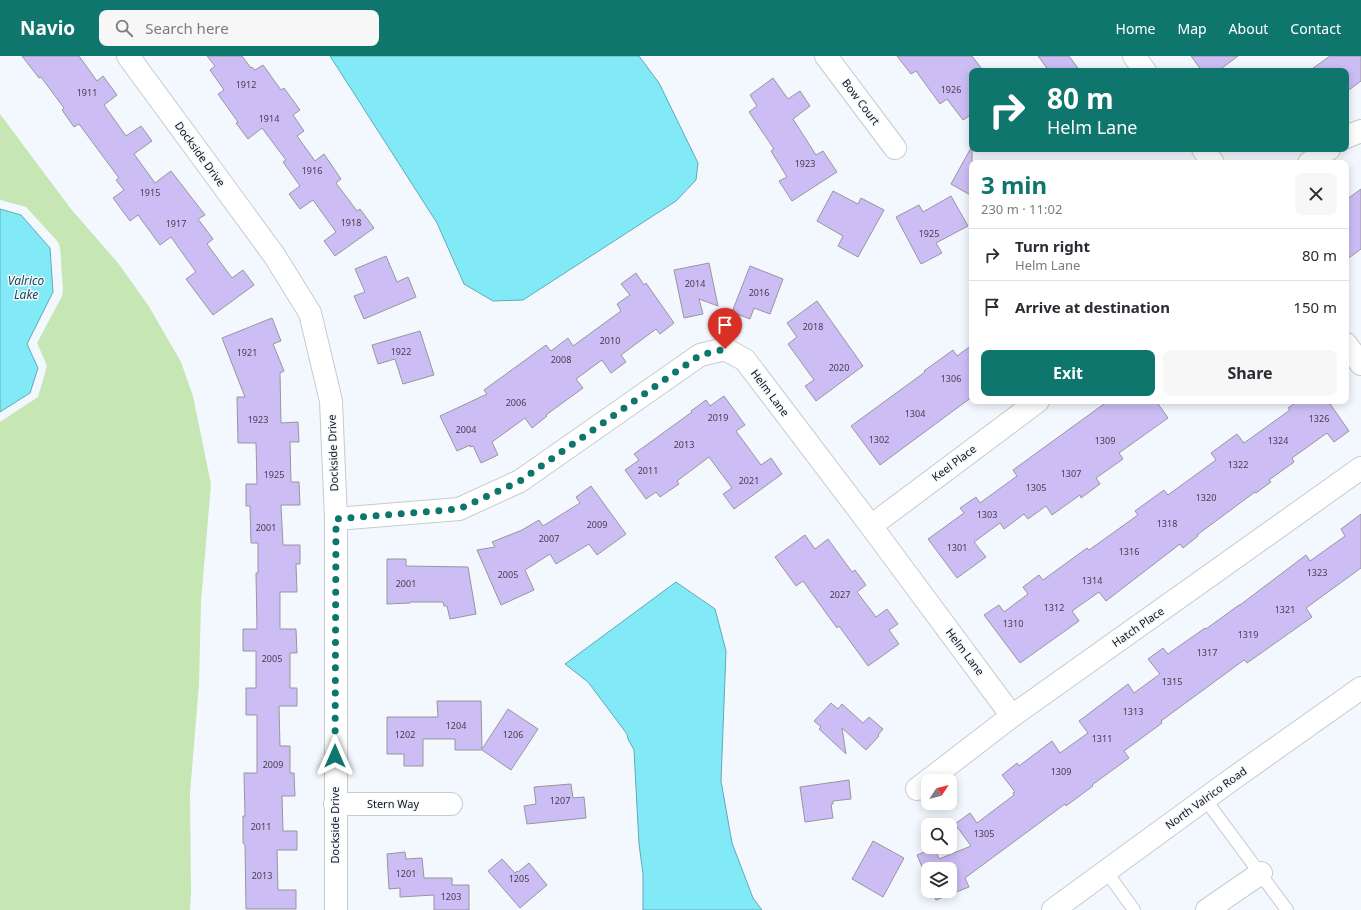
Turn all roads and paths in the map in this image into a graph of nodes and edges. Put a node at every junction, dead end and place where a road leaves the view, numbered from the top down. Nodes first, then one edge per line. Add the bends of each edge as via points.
1 (128, 56) edge
2 (826, 56) edge
3 (1134, 56) edge
4 (1143, 68) edge
5 (1361, 131) edge
6 (1349, 136) edge
7 (895, 148) dead end
8 (1324, 152) edge
9 (1313, 160) edge
10 (1349, 348) edge
11 (1361, 364) edge
12 (1034, 404) edge
13 (1361, 468) edge
14 (336, 519) junction
15 (871, 526) junction
16 (1361, 688) edge
17 (1012, 716) junction
18 (916, 789) dead end
19 (1205, 799) junction
20 (335, 804) junction
21 (451, 804) dead end
22 (1106, 871) junction
23 (1261, 873) junction
24 (336, 910) edge
25 (1053, 910) edge
26 (1134, 910) edge
27 (1207, 910) edge
28 (1287, 910) edge

1 - 14 street, Dockside Drive via 274,255 310,313 331,401
2 - 7 street, Bow Court
3 - 4 street
5 - 6 street
8 - 9 street
10 - 11 street
12 - 15 street, Keel Place
13 - 17 street, Hatch Place
14 - 15 street, Helm Lane via 459,509 520,481 700,355 725,349 745,360
14 - 20 street, Dockside Drive
15 - 17 street, Helm Lane
16 - 19 street, North Valrico Road
17 - 18 street, Hatch Place
19 - 22 street, North Valrico Road
19 - 23 lane
20 - 21 street, Stern Way
20 - 24 street, Dockside Drive
22 - 25 street, North Valrico Road
22 - 26 lane
23 - 27 street
23 - 28 lane

